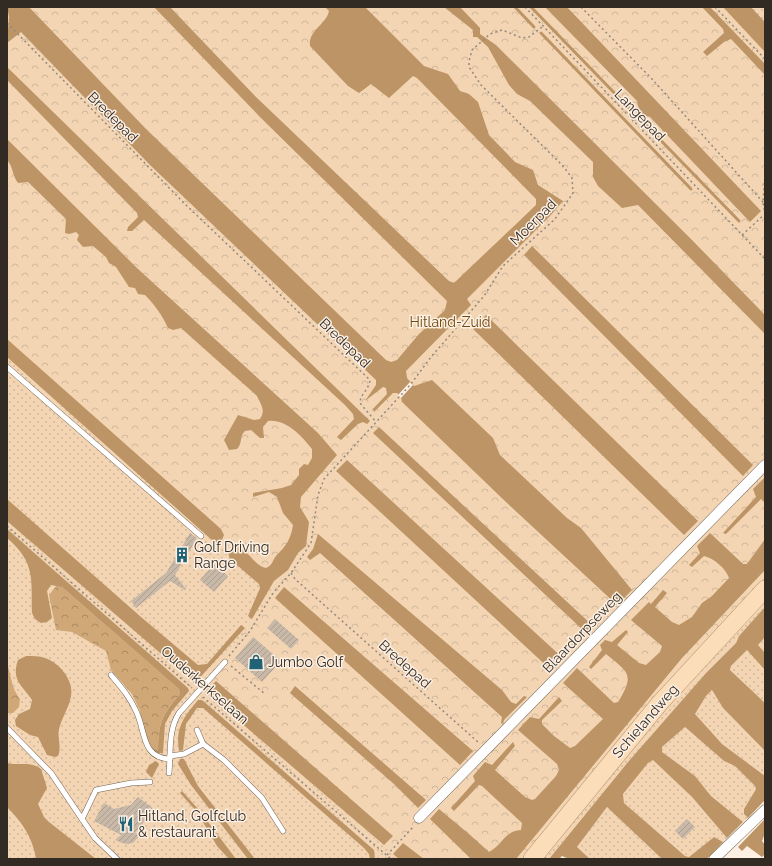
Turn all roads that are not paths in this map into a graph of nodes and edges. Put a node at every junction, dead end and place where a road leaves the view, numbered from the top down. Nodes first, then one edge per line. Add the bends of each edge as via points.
1 (7, 367) edge
2 (765, 465) edge
3 (200, 536) dead end
4 (765, 589) edge
5 (225, 662) road end
6 (112, 675) dead end
7 (7, 728) edge
8 (198, 730) dead end
9 (203, 744) junction
10 (170, 758) junction
11 (169, 772) dead end
12 (150, 782) dead end
13 (765, 810) edge
14 (419, 818) road end
15 (82, 819) junction
16 (283, 831) dead end
17 (117, 859) edge
18 (532, 859) edge
19 (714, 859) edge

1 - 3 lane
2 - 14 street, Blaardorpseweg
4 - 18 main road, Schielandweg via 659,704
5 - 10 lane via 178,713 174,721
6 - 10 lane via 129,695 149,750 160,759
7 - 15 lane via 51,773
8 - 9 lane
9 - 10 lane
9 - 16 lane via 224,760 262,798
10 - 11 lane
12 - 15 lane via 96,790
13 - 19 street
15 - 17 lane via 95,838

